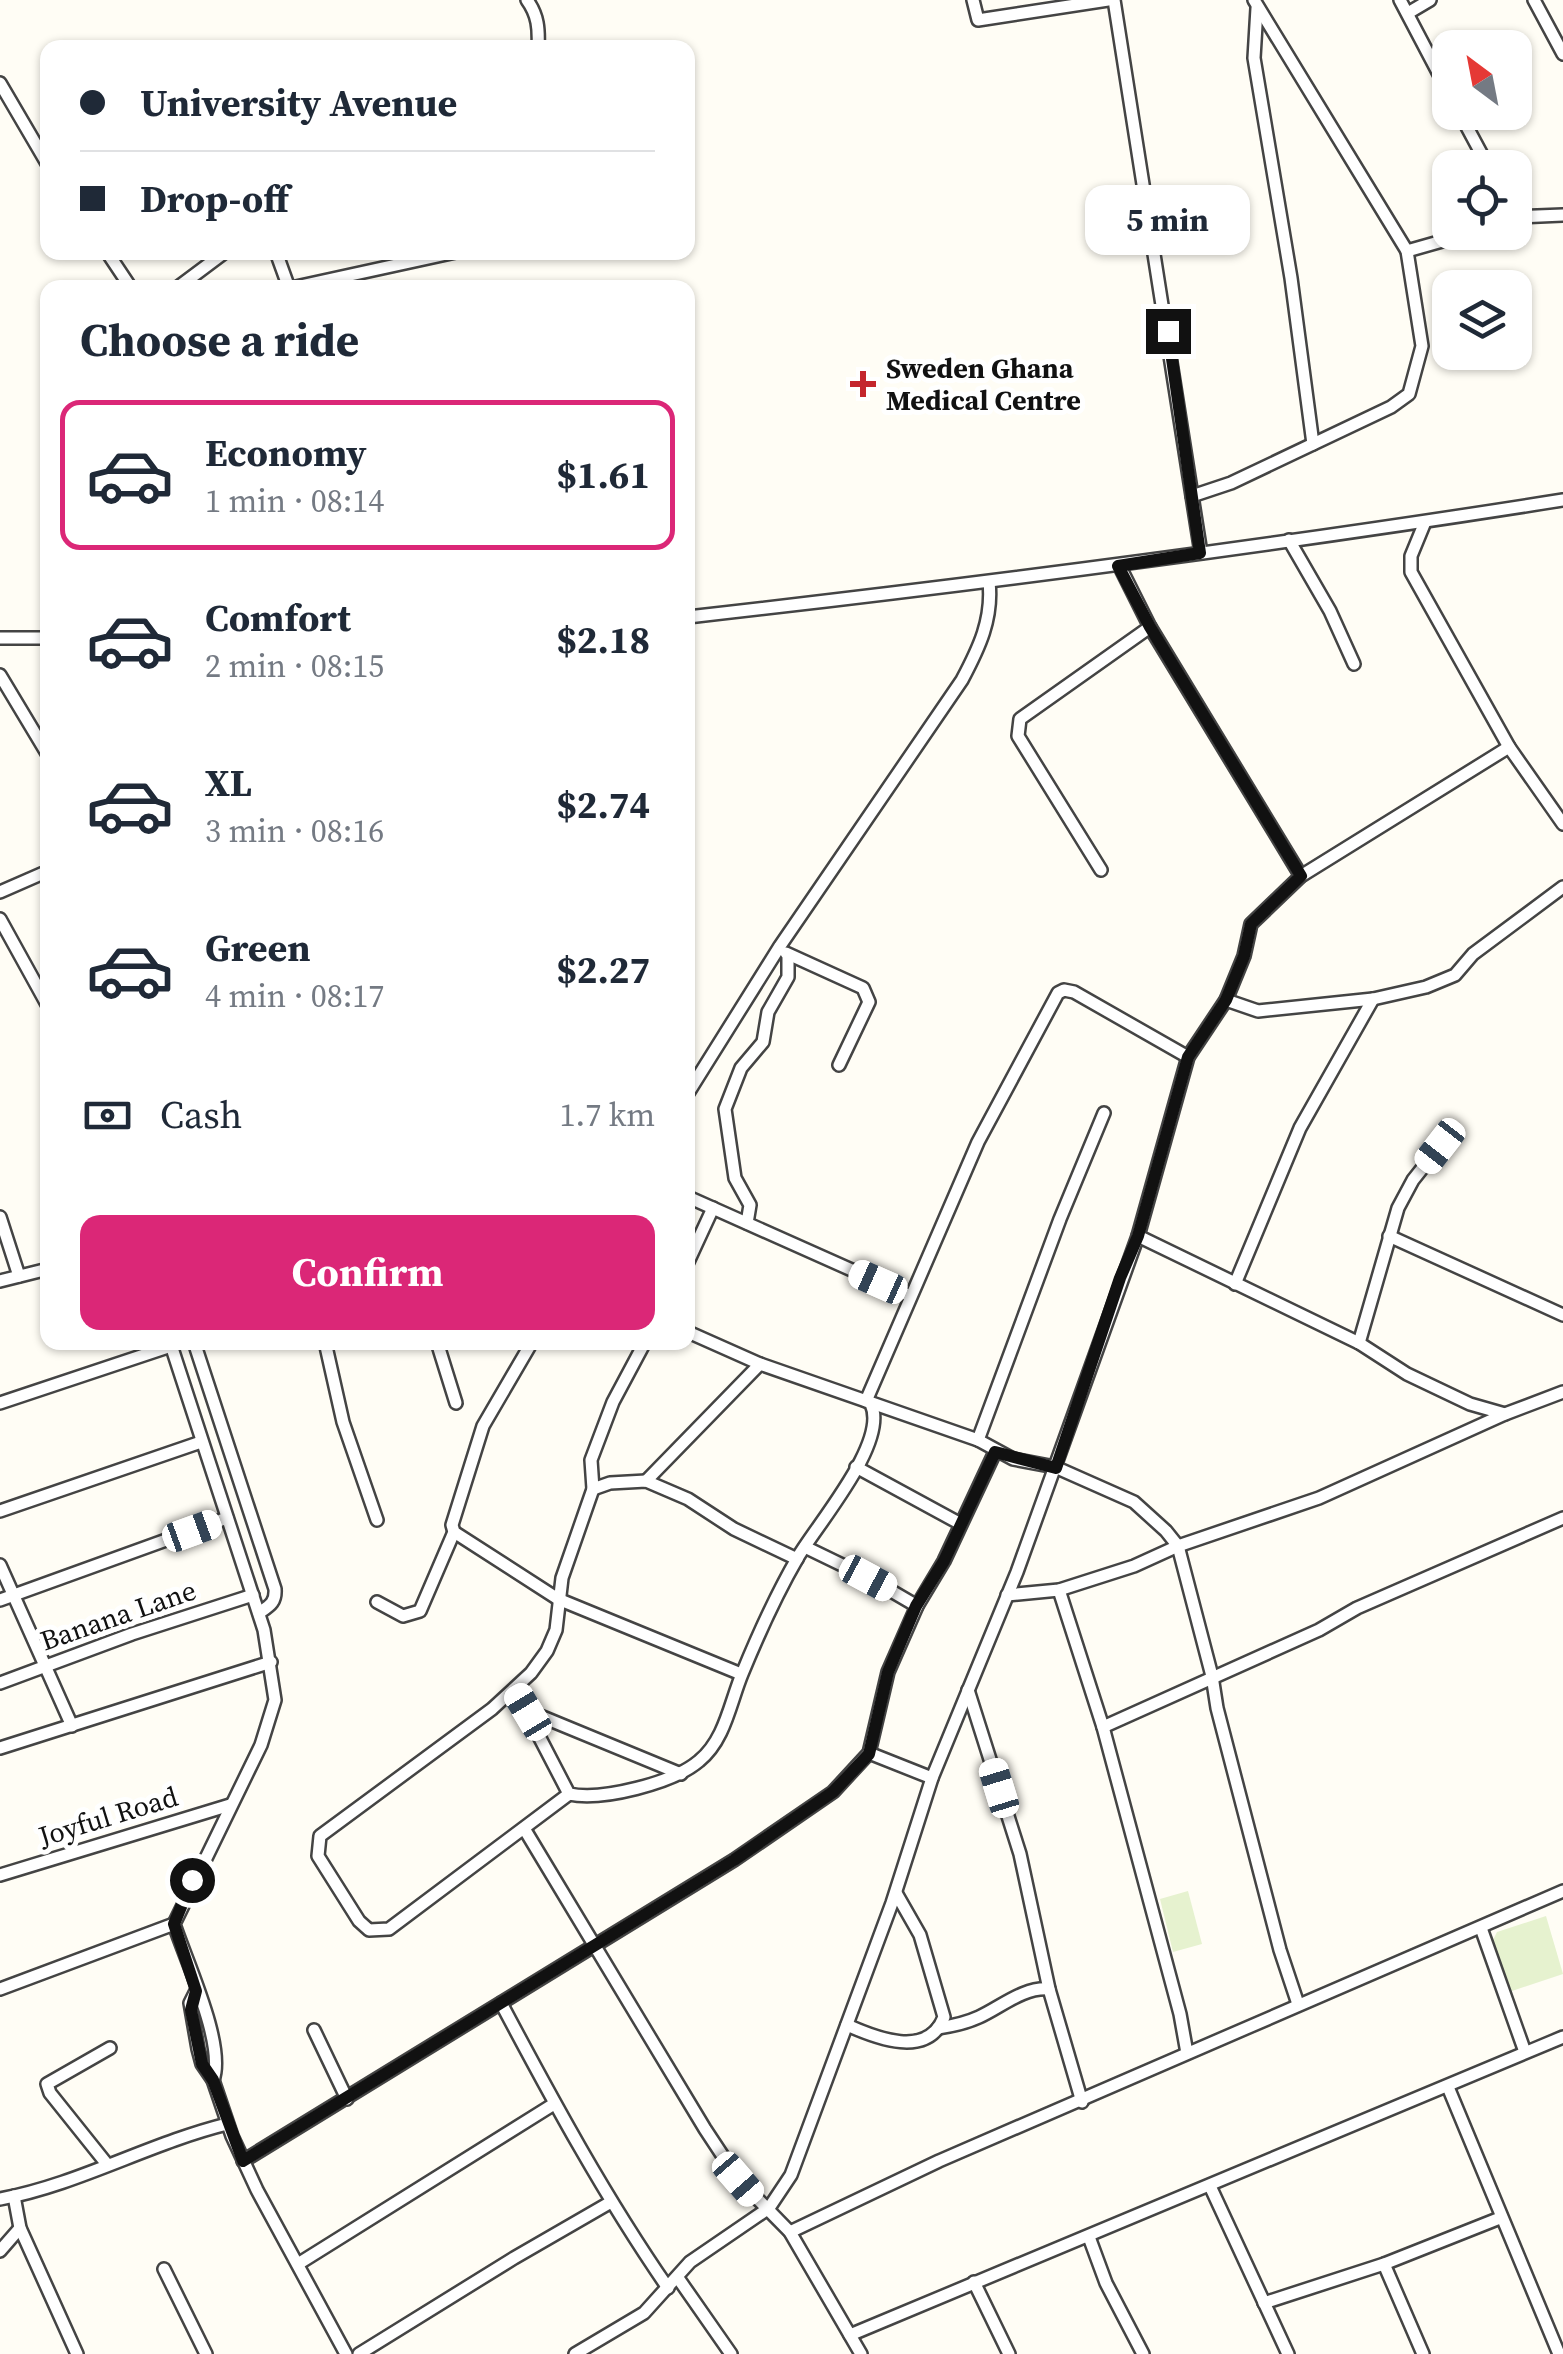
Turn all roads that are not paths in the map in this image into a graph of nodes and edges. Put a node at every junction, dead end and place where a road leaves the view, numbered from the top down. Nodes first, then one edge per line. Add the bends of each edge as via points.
1 (527, 0) edge
2 (973, 0) edge
3 (1111, 0) edge
4 (1400, 0) edge
5 (1430, 0) edge
6 (1534, 0) edge
7 (1255, 2) edge
8 (1408, 13) junction
9 (538, 40) edge
10 (1563, 54) edge
11 (1432, 60) edge
12 (0, 83) edge
13 (40, 150) edge
14 (1561, 214) edge
15 (1532, 216) edge
16 (1432, 244) edge
17 (1407, 251) junction
18 (215, 260) edge
19 (419, 260) edge
20 (189, 280) edge
21 (327, 280) edge
22 (1312, 444) junction
23 (1192, 496) junction
24 (1563, 500) edge
25 (1425, 522) junction
26 (1289, 540) junction
27 (1200, 553) junction
28 (1118, 566) junction
29 (989, 582) junction
30 (695, 616) edge
31 (1150, 627) junction
32 (0, 638) edge
33 (40, 638) edge
34 (1354, 664) dead end
35 (0, 675) edge
36 (40, 742) edge
37 (1509, 747) junction
38 (1563, 824) edge
39 (1101, 870) dead end
40 (40, 874) edge
41 (1301, 876) junction
42 (1563, 887) edge
43 (0, 892) edge
44 (0, 918) edge
45 (14, 944) junction
46 (784, 951) junction
47 (0, 952) edge
48 (40, 991) edge
49 (1372, 999) junction
50 (1226, 1000) junction
51 (1188, 1057) junction
52 (839, 1065) dead end
53 (695, 1082) edge
54 (1104, 1113) dead end
55 (1440, 1146) dead end
56 (695, 1200) edge
57 (713, 1208) junction
58 (0, 1217) edge
59 (747, 1223) junction
60 (1138, 1236) junction
61 (1389, 1236) junction
62 (695, 1247) edge
63 (40, 1270) edge
64 (19, 1276) junction
65 (0, 1281) edge
66 (1235, 1284) junction
67 (910, 1296) junction
68 (1563, 1315) edge
69 (695, 1335) edge
70 (1358, 1343) junction
71 (153, 1350) edge
72 (172, 1350) edge
73 (197, 1350) edge
74 (328, 1350) edge
75 (439, 1350) edge
76 (527, 1350) edge
77 (640, 1350) edge
78 (760, 1364) junction
79 (1563, 1392) edge
80 (0, 1403) edge
81 (456, 1403) dead end
82 (868, 1403) junction
83 (1505, 1414) junction
84 (978, 1440) junction
85 (202, 1442) junction
86 (995, 1452) junction
87 (856, 1467) junction
88 (1056, 1468) junction
89 (646, 1481) junction
90 (593, 1489) junction
91 (0, 1511) edge
92 (227, 1518) junction
93 (1563, 1518) edge
94 (377, 1520) dead end
95 (959, 1523) junction
96 (454, 1532) junction
97 (1178, 1546) junction
98 (805, 1547) junction
99 (797, 1559) junction
100 (0, 1566) edge
101 (1059, 1590) junction
102 (14, 1596) junction
103 (253, 1596) junction
104 (1007, 1596) junction
105 (558, 1599) junction
106 (0, 1600) edge
107 (377, 1602) dead end
108 (916, 1606) junction
109 (258, 1612) junction
110 (270, 1662) junction
111 (45, 1666) junction
112 (742, 1674) junction
113 (1212, 1676) junction
114 (0, 1684) edge
115 (515, 1690) junction
116 (968, 1690) junction
117 (528, 1712) junction
118 (72, 1726) junction
119 (1103, 1728) junction
120 (0, 1748) edge
121 (869, 1754) junction
122 (681, 1774) junction
123 (932, 1778) junction
124 (569, 1794) junction
125 (230, 1805) junction
126 (525, 1830) junction
127 (0, 1875) edge
128 (1563, 1891) edge
129 (896, 1892) junction
130 (174, 1924) junction
131 (1481, 1928) junction
132 (592, 1944) junction
133 (0, 1988) edge
134 (1049, 1989) junction
135 (501, 2003) junction
136 (1298, 2004) junction
137 (847, 2024) junction
138 (938, 2028) junction
139 (314, 2030) dead end
140 (1563, 2037) edge
141 (110, 2048) dead end
142 (1525, 2052) junction
143 (1187, 2053) junction
144 (1448, 2087) junction
145 (347, 2099) junction
146 (1082, 2102) junction
147 (554, 2104) junction
148 (227, 2124) junction
149 (243, 2161) junction
150 (106, 2164) junction
151 (1210, 2186) junction
152 (14, 2196) junction
153 (0, 2199) edge
154 (611, 2202) junction
155 (769, 2208) junction
156 (1500, 2218) junction
157 (20, 2228) junction
158 (790, 2232) junction
159 (1089, 2237) junction
160 (0, 2251) edge
161 (298, 2264) junction
162 (1384, 2264) junction
163 (164, 2270) dead end
164 (678, 2278) junction
165 (974, 2282) junction
166 (668, 2288) junction
167 (1264, 2304) junction
168 (850, 2334) junction
169 (78, 2354) edge
170 (206, 2354) edge
171 (346, 2354) edge
172 (359, 2354) edge
173 (576, 2354) edge
174 (731, 2354) edge
175 (860, 2354) edge
176 (1008, 2354) edge
177 (1143, 2354) edge
178 (1288, 2354) edge
179 (1422, 2354) edge
180 (1559, 2354) edge

1 - 9 street
2 - 3 street via 978,20
3 - 23 street
4 - 8 street
5 - 8 street
6 - 10 street
7 - 17 street
7 - 22 street via 1254,58
8 - 11 street
12 - 13 street
14 - 15 street
16 - 17 street
17 - 22 street via 1422,346 1409,394
18 - 20 street
19 - 21 street
22 - 23 street
23 - 27 street
24 - 25 street
25 - 26 street
25 - 37 street via 1411,572
26 - 27 street
26 - 34 street
27 - 28 street
28 - 29 street
28 - 31 street
29 - 30 street
29 - 46 street via 989,618 962,680
31 - 39 street via 1017,725
31 - 41 street
32 - 33 street
35 - 36 street
37 - 38 street
37 - 41 street
40 - 43 street
41 - 50 street via 1251,924
42 - 49 street via 1473,954 1455,976
44 - 45 street
45 - 47 street
45 - 48 street
46 - 52 street via 869,995
46 - 53 street
46 - 59 street via 788,977 724,1109 735,1178 750,1205
49 - 50 street via 1258,1011
49 - 66 street via 1300,1128
50 - 51 street
51 - 60 street
51 - 67 street via 1074,992 1058,993 978,1142
54 - 84 street
55 - 61 street via 1413,1180
56 - 57 street
57 - 59 street
57 - 62 street
58 - 64 street
59 - 67 street
60 - 66 street
60 - 88 street
61 - 68 street
61 - 70 street
63 - 64 street
64 - 65 street
66 - 70 street
67 - 82 street
69 - 78 street
70 - 83 street via 1407,1374
71 - 80 street
72 - 85 street
73 - 109 street via 275,1589 272,1604
74 - 94 street via 343,1422
75 - 81 street
76 - 96 street via 483,1426
77 - 90 street via 590,1460
78 - 82 street
78 - 89 street
79 - 83 street
82 - 84 street
82 - 87 street via 875,1426
83 - 97 street via 1319,1498
84 - 86 street
85 - 91 street
85 - 92 street
86 - 88 street
86 - 95 street
87 - 95 street
87 - 98 street
88 - 97 street via 1134,1502
88 - 104 street
89 - 90 street
89 - 99 street
90 - 105 street
92 - 102 street
92 - 103 street
93 - 113 street
95 - 108 street
96 - 105 street
96 - 107 street via 420,1611 404,1616
97 - 101 street
97 - 113 street
98 - 99 street
98 - 108 street
99 - 112 street
100 - 102 street
101 - 104 street
101 - 119 street
102 - 106 street
102 - 111 street
103 - 109 street
103 - 111 street, Banana Lane
104 - 116 street
105 - 112 street
105 - 115 street via 547,1651
108 - 121 street via 888,1672
109 - 110 street
110 - 118 street
110 - 125 street via 273,1711
111 - 114 street, Banana Lane
111 - 118 street
112 - 122 street via 713,1746
113 - 119 street
113 - 136 street
115 - 117 street
115 - 126 street via 320,1836 318,1856 360,1921 378,1932
116 - 123 street
116 - 134 street via 1020,1854
117 - 122 street
117 - 124 street
118 - 120 street
119 - 143 street
121 - 123 street
121 - 132 street via 791,1822
122 - 124 street via 584,1798
123 - 129 street
124 - 126 street
125 - 127 street, Joyful Road
125 - 130 street
126 - 132 street
128 - 131 street
129 - 137 street
129 - 138 street via 920,1934 944,2017
130 - 133 street
130 - 148 street via 196,1991 190,2003 202,2064
131 - 136 street
131 - 142 street
132 - 135 street
132 - 155 street via 728,2163
134 - 138 street
134 - 146 street
135 - 145 street
135 - 147 street
136 - 143 street
137 - 138 street via 904,2044
137 - 155 street via 791,2175
139 - 145 street
140 - 142 street
141 - 150 street via 47,2084
142 - 144 street
143 - 146 street
144 - 151 street
144 - 156 street
145 - 149 street
146 - 158 street
147 - 154 street
147 - 161 street
148 - 149 street
148 - 150 street
149 - 161 street
150 - 152 street
151 - 159 street
151 - 167 street
152 - 153 street
152 - 157 street
154 - 166 street
154 - 172 street
155 - 158 street
155 - 164 street via 690,2262
156 - 162 street
156 - 180 street
157 - 160 street
157 - 169 street
158 - 168 street
159 - 165 street
159 - 177 street
161 - 171 street
162 - 167 street
162 - 179 street
163 - 170 street
164 - 166 street
164 - 174 street
165 - 168 street
165 - 176 street
166 - 173 street via 644,2313
167 - 178 street
168 - 175 street

